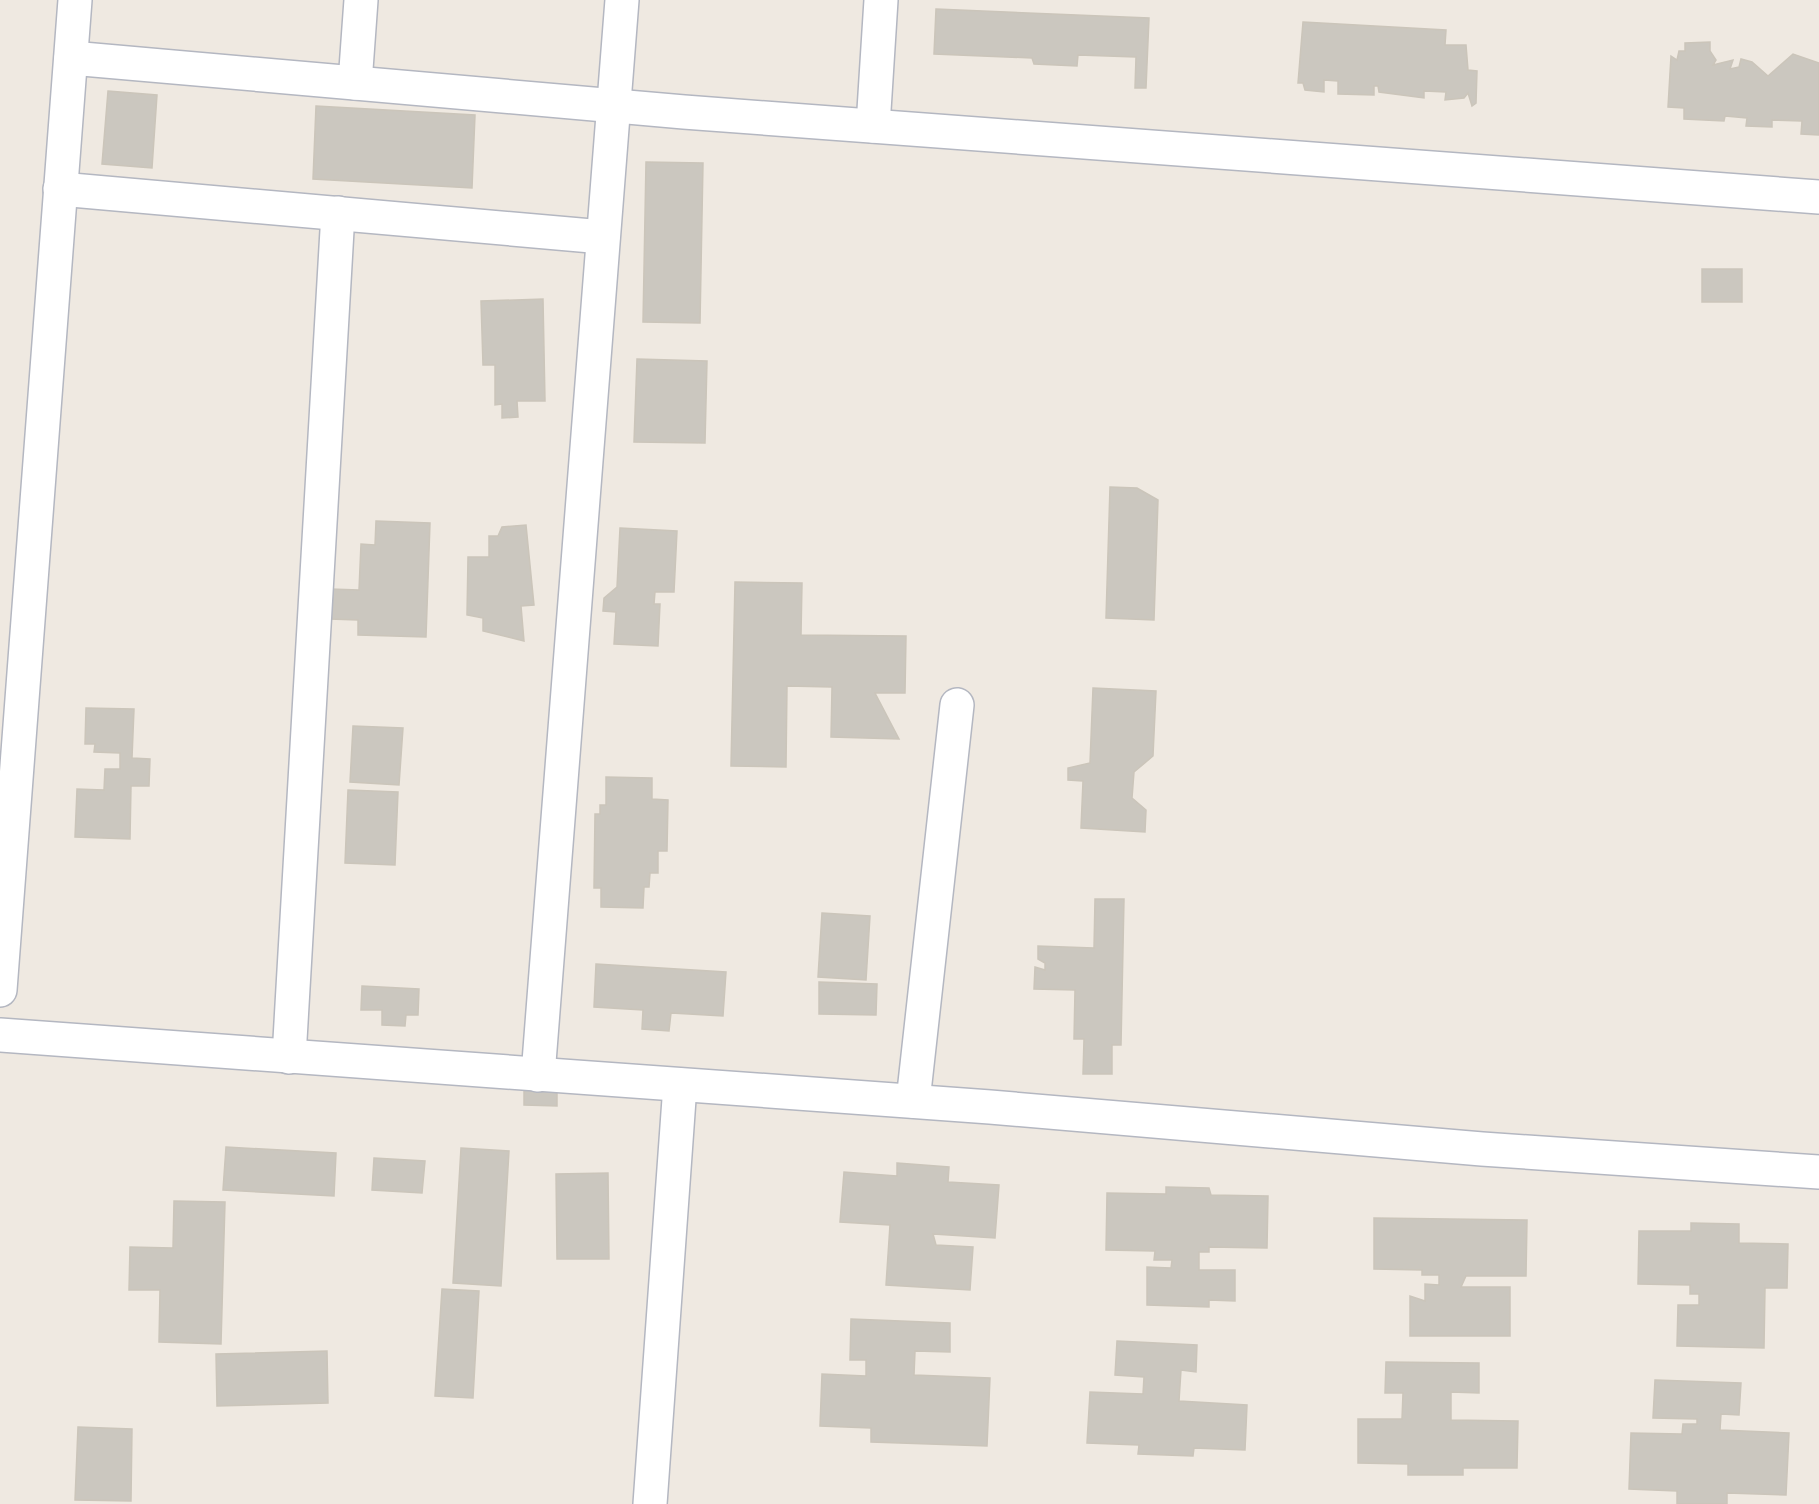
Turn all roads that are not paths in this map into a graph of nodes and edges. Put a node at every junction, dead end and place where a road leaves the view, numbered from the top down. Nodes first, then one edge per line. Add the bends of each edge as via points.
1 (75, 0) edge
2 (361, 0) edge
3 (622, 0) edge
4 (881, 0) edge
5 (71, 58) junction
6 (354, 83) junction
7 (613, 106) junction
8 (873, 126) junction
9 (60, 189) junction
10 (1819, 197) edge
11 (338, 213) junction
12 (603, 237) junction
13 (957, 705) dead end
14 (0, 990) edge
15 (0, 1035) edge
16 (289, 1057) junction
17 (538, 1075) junction
18 (680, 1085) junction
19 (913, 1101) junction
20 (1819, 1172) edge
21 (650, 1504) edge

1 - 5 lane
2 - 6 lane
3 - 7 lane
4 - 8 lane
5 - 6 lane
5 - 9 lane
6 - 7 lane
7 - 8 lane
7 - 12 lane
8 - 10 lane
9 - 11 lane
9 - 14 lane
11 - 12 lane
11 - 16 lane
12 - 17 lane
13 - 19 lane
15 - 16 lane
16 - 17 lane
17 - 18 lane
18 - 19 lane
18 - 21 lane
19 - 20 lane via 1482,1149

